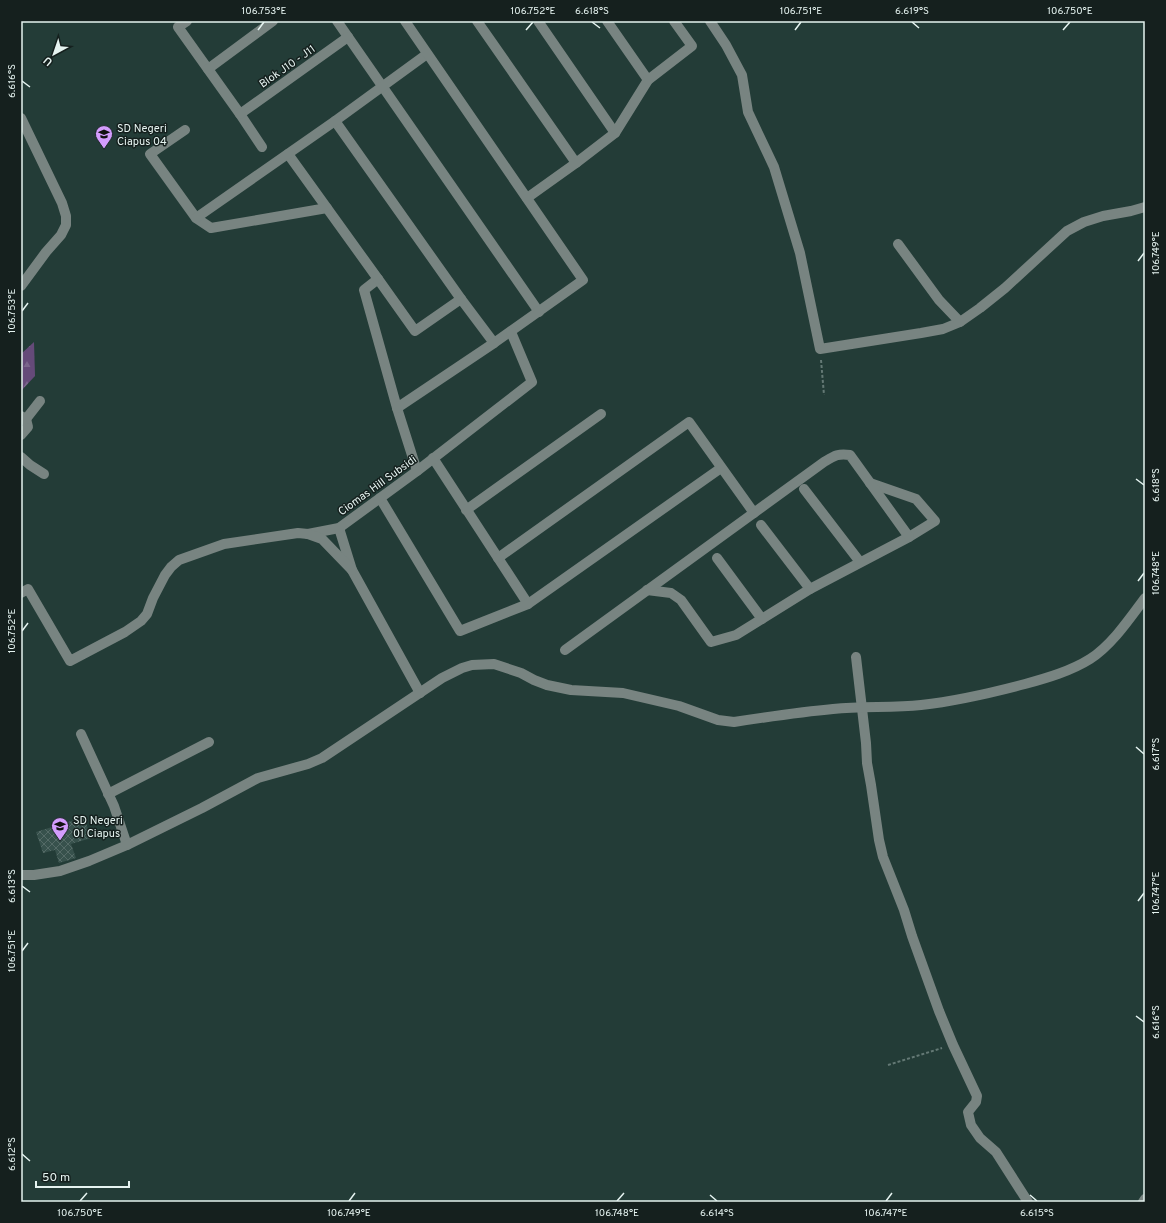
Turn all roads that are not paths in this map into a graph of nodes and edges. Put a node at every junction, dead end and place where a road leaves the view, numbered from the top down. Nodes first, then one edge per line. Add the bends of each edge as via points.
1 (187, 21) edge
2 (273, 21) edge
3 (336, 21) edge
4 (405, 21) edge
5 (477, 21) edge
6 (538, 21) edge
7 (607, 21) edge
8 (674, 21) edge
9 (710, 21) edge
10 (348, 37) junction
11 (427, 54) junction
12 (208, 69) junction
13 (648, 80) junction
14 (382, 86) junction
15 (240, 114) junction
16 (21, 118) edge
17 (335, 121) junction
18 (185, 130) dead end
19 (615, 133) junction
20 (262, 147) dead end
21 (288, 154) junction
22 (576, 163) junction
23 (527, 198) junction
24 (1145, 206) edge
25 (327, 208) junction
26 (196, 218) junction
27 (898, 244) dead end
28 (378, 279) junction
29 (21, 286) edge
30 (461, 299) junction
31 (539, 312) junction
32 (960, 322) junction
33 (511, 332) junction
34 (494, 343) junction
35 (40, 400) dead end
36 (397, 408) junction
37 (602, 414) dead end
38 (23, 418) edge
39 (21, 435) edge
40 (21, 457) edge
41 (434, 458) junction
42 (721, 468) junction
43 (417, 471) junction
44 (44, 474) dead end
45 (870, 484) junction
46 (804, 489) dead end
47 (380, 498) junction
48 (466, 510) junction
49 (754, 513) junction
50 (761, 525) dead end
51 (339, 528) junction
52 (308, 534) junction
53 (909, 537) junction
54 (498, 558) junction
55 (717, 558) dead end
56 (860, 562) junction
57 (352, 570) junction
58 (810, 589) junction
59 (648, 590) junction
60 (21, 593) edge
61 (1145, 598) edge
62 (528, 604) junction
63 (762, 619) junction
64 (565, 650) dead end
65 (856, 657) dead end
66 (420, 693) junction
67 (862, 707) junction
68 (81, 734) dead end
69 (209, 742) dead end
70 (108, 794) junction
71 (127, 845) junction
72 (21, 875) edge
73 (1145, 1199) edge
74 (1028, 1202) edge
75 (1143, 1202) edge

1 - 12 street via 178,27
2 - 12 street
3 - 10 street
4 - 11 street
5 - 22 street
6 - 19 street
7 - 13 street
8 - 13 street via 692,46
9 - 32 street via 742,75 748,112 774,167 800,253 820,349 943,329
10 - 14 street
10 - 15 street, Blok J10 - J11
11 - 14 street
11 - 23 street
12 - 15 street
13 - 19 street
14 - 17 street
14 - 31 street
15 - 20 street
16 - 29 street via 62,203 66,225
17 - 21 street
17 - 30 street
18 - 26 street via 150,154
19 - 22 street
21 - 25 street
21 - 26 street
22 - 23 street
23 - 31 street via 583,280
24 - 32 street via 1084,222 1067,231 1004,288
25 - 26 street via 211,228
25 - 28 street
27 - 32 street via 939,300
28 - 30 street via 415,331
28 - 36 street via 364,290
30 - 34 street
31 - 33 street
33 - 34 street
33 - 41 street, Ciomas Hill Subsidi via 532,382
34 - 36 street
35 - 38 street
36 - 43 street
37 - 48 street
38 - 39 street via 28,427
40 - 44 street
41 - 43 street, Ciomas Hill Subsidi
41 - 48 street
42 - 49 street
42 - 54 street via 689,422
42 - 62 street
43 - 47 street, Ciomas Hill Subsidi
45 - 49 street via 850,455 842,454 824,462
45 - 53 street
45 - 53 street via 916,499 935,521
46 - 56 street
47 - 51 street, Ciomas Hill Subsidi
47 - 62 street via 460,631
48 - 54 street
49 - 59 street
50 - 58 street
51 - 52 street
51 - 57 street, Ciomas Hill Subsidi
52 - 57 street via 322,539
52 - 60 street via 298,533 224,544 179,560 165,575 147,614 141,621 70,661 28,589
53 - 56 street
54 - 62 street
55 - 63 street
56 - 58 street
57 - 66 street, Ciomas Hill Subsidi
58 - 63 street
59 - 63 street via 671,593 682,600 711,642 736,635
59 - 64 street
61 - 67 street via 1107,644 1091,658 1071,668 1041,679 957,700 920,705
65 - 67 street
66 - 67 street via 462,668 494,664 547,685 571,690 623,693 679,706 718,720 734,722
66 - 71 street via 322,758 258,778
67 - 74 street via 867,763 880,846 936,1004 977,1096 976,1102 968,1112 971,1125 980,1138 996,1152
68 - 70 street
69 - 70 street
70 - 71 street
71 - 72 street via 60,871
73 - 75 street

